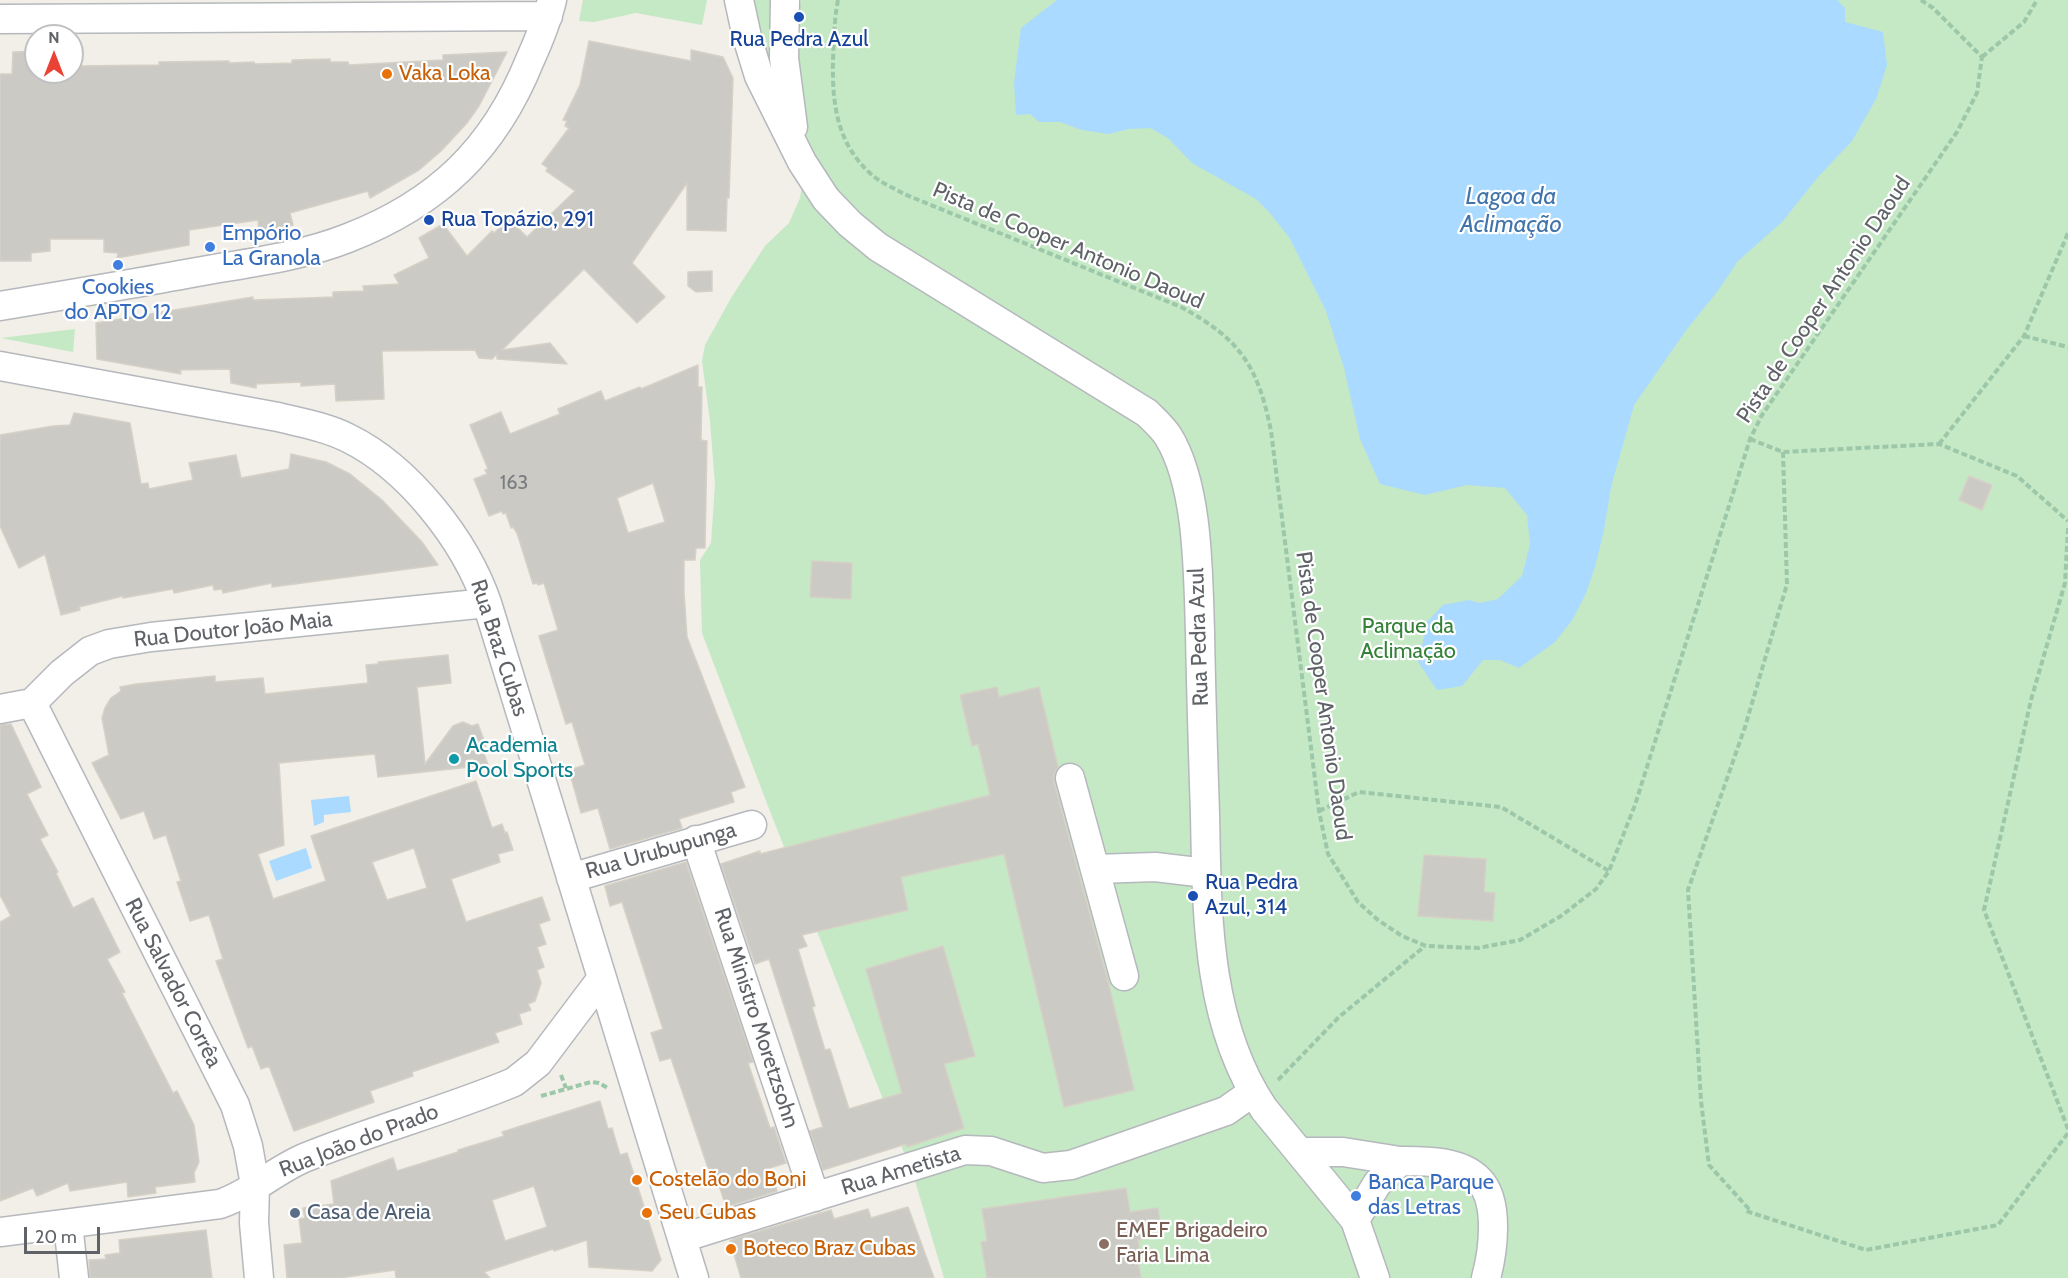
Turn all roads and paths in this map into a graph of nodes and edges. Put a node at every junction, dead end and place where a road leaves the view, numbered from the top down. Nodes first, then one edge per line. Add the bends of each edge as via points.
1 (739, 0) edge
2 (785, 0) edge
3 (838, 0) edge
4 (1921, 0) edge
5 (2037, 0) edge
6 (550, 8) edge
7 (81, 9) edge
8 (17, 13) edge
9 (1982, 57) junction
10 (795, 144) junction
11 (2068, 233) edge
12 (0, 306) edge
13 (2024, 336) junction
14 (2068, 347) edge
15 (0, 366) edge
16 (1750, 439) junction
17 (1939, 444) junction
18 (1783, 452) junction
19 (2068, 521) edge
20 (2068, 528) edge
21 (487, 603) junction
22 (32, 703) junction
23 (0, 709) edge
24 (1070, 778) dead end
25 (1319, 811) junction
26 (752, 825) dead end
27 (696, 840) junction
28 (1096, 869) junction
29 (1609, 871) junction
30 (1206, 873) junction
31 (571, 878) junction
32 (1426, 946) junction
33 (1124, 976) dead end
34 (602, 978) junction
35 (610, 1090) dead end
36 (1253, 1092) junction
37 (532, 1099) dead end
38 (2068, 1131) edge
39 (1300, 1152) junction
40 (1400, 1161) junction
41 (255, 1185) junction
42 (815, 1197) junction
43 (1355, 1220) junction
44 (68, 1224) junction
45 (0, 1232) edge
46 (682, 1238) junction
47 (74, 1278) edge
48 (260, 1278) edge
49 (694, 1278) edge
50 (1375, 1278) edge
51 (1486, 1278) edge

1 - 10 street, Rua Pedra Azul via 759,76
2 - 10 street, Rua Pedra Azul via 784,58
3 - 25 path, Pista de Cooper Antonio Daoud via 832,80 835,112 849,148 874,177 904,194 1181,307 1219,330 1254,371 1271,431
4 - 9 path
5 - 9 path via 2024,22
6 - 7 street
6 - 12 street via 517,92 487,139 462,169 418,204 346,239 288,256
7 - 8 street
9 - 16 path, Pista de Cooper Antonio Daoud via 1977,93 1957,132 1762,415
10 - 30 street, Rua Pedra Azul via 826,199 878,247 1147,413 1168,435 1181,463 1191,505 1198,571
11 - 13 path
13 - 14 path
13 - 17 path
15 - 21 street, Rua Braz Cubas via 278,417 348,438 379,457 411,485 440,519 475,573
16 - 18 path
16 - 29 path, Pista de Cooper Antonio Daoud via 1635,805
17 - 18 path
17 - 19 path via 2017,476
18 - 38 path via 1787,584 1745,727 1688,890 1701,1101 1709,1165 1748,1208 1746,1211 1866,1250 1998,1225
20 - 38 path via 2065,583 2031,700 1984,910
21 - 22 street, Rua Doutor João Maia via 109,644 90,651
21 - 31 street, Rua Braz Cubas
22 - 23 street
22 - 41 street, Rua Salvador Corrêa via 235,1104
24 - 28 street
25 - 29 path via 1359,792 1501,807
25 - 32 path, Pista de Cooper Antonio Daoud via 1328,854 1359,902 1402,936
26 - 27 street, Rua Urubupunga
27 - 31 street, Rua Urubupunga
27 - 42 street, Rua Ministro Moretzsohn
28 - 30 street via 1155,867
28 - 33 street
29 - 32 path, Pista de Cooper Antonio Daoud via 1577,905 1520,940 1478,948
30 - 36 street, Rua Pedra Azul via 1222,1011 1232,1046
31 - 34 street, Rua Braz Cubas
32 - 36 path via 1339,1017 1276,1081
34 - 41 street, Rua João do Prado via 538,1063 514,1082 303,1158
34 - 46 street, Rua Braz Cubas
35 - 37 path via 591,1082
36 - 39 street, Rua Pedra Azul
36 - 42 street, Rua Ametista via 1226,1111 1071,1165 1043,1168 991,1151 971,1150
39 - 40 street via 1342,1152
39 - 43 street, Rua Pedra Azul
40 - 43 street via 1377,1184
40 - 51 street via 1461,1168 1479,1179 1488,1193 1492,1216 1493,1238
41 - 44 street, Rua João do Prado via 220,1204
41 - 48 street, Rua Salvador Corrêa via 254,1223
42 - 46 street, Rua Ametista
43 - 50 street, Rua Pedra Azul
44 - 45 street, Rua João do Prado
44 - 47 street
46 - 49 street, Rua Braz Cubas

